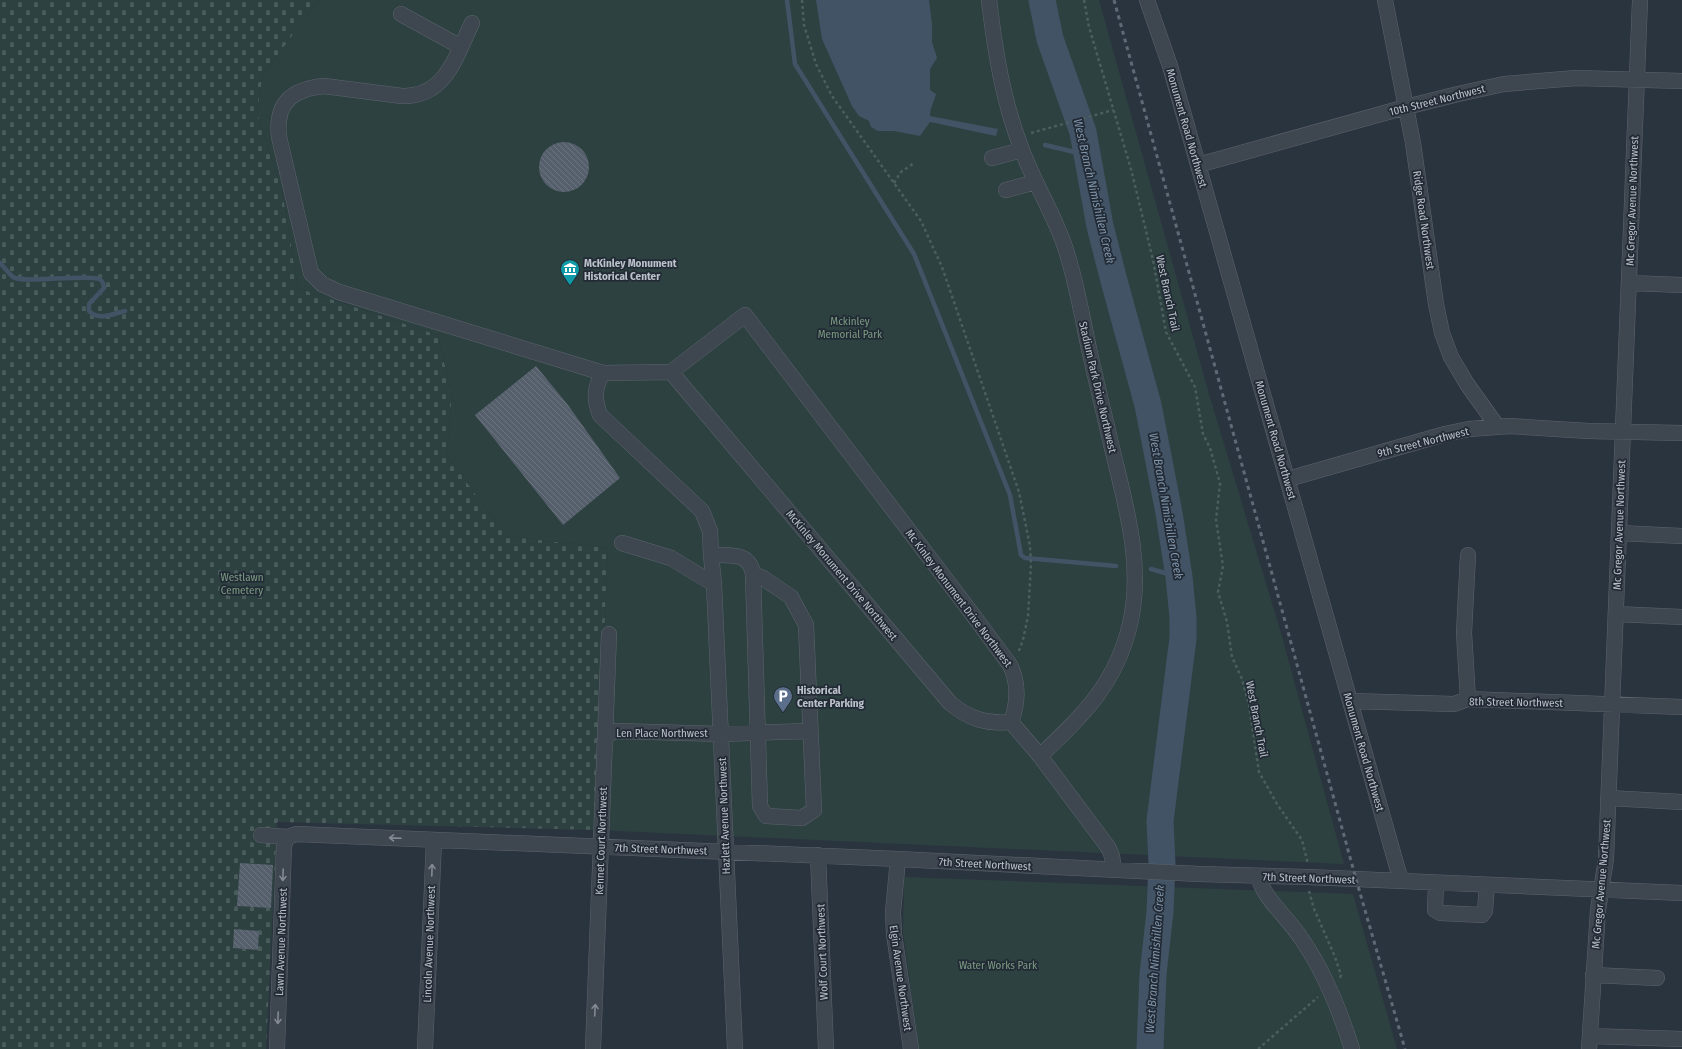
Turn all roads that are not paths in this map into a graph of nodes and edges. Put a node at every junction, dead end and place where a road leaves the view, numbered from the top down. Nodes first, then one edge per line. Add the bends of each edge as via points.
1 (989, 0) edge
2 (1147, 0) edge
3 (1385, 0) edge
4 (1640, 0) edge
5 (401, 14) dead end
6 (472, 23) dead end
7 (460, 47) junction
8 (1636, 79) junction
9 (1682, 81) edge
10 (1406, 107) junction
11 (1019, 144) junction
12 (992, 158) dead end
13 (1198, 165) junction
14 (1036, 182) junction
15 (1006, 190) dead end
16 (1629, 282) junction
17 (1682, 284) edge
18 (671, 372) junction
19 (603, 373) junction
20 (1497, 426) junction
21 (1623, 432) junction
22 (1682, 433) edge
23 (1288, 479) junction
24 (1619, 533) junction
25 (1682, 536) edge
26 (622, 543) dead end
27 (1468, 555) dead end
28 (711, 556) junction
29 (753, 574) junction
30 (714, 584) junction
31 (1616, 614) junction
32 (1682, 617) edge
33 (609, 634) dead end
34 (1468, 699) junction
35 (1350, 701) junction
36 (1612, 705) junction
37 (1682, 707) edge
38 (1011, 722) junction
39 (810, 731) junction
40 (758, 733) junction
41 (721, 734) junction
42 (604, 736) junction
43 (1040, 756) junction
44 (1608, 798) junction
45 (1682, 802) edge
46 (261, 835) dead end
47 (288, 836) junction
48 (434, 840) junction
49 (602, 847) junction
50 (726, 852) junction
51 (818, 855) junction
52 (898, 859) junction
53 (1120, 871) junction
54 (1258, 876) junction
55 (1401, 881) junction
56 (1436, 883) junction
57 (1487, 885) junction
58 (1602, 890) junction
59 (1682, 893) edge
60 (1593, 975) junction
61 (1657, 978) dead end
62 (1682, 1039) edge
63 (1590, 1042) edge
64 (277, 1049) edge
65 (425, 1049) edge
66 (593, 1049) edge
67 (735, 1049) edge
68 (826, 1049) edge
69 (911, 1049) edge
70 (1352, 1049) edge

1 - 11 street, Stadium Park Drive Northwest via 1004,94
2 - 13 street, Monument Road Northwest via 1170,66
3 - 10 street, Ridge Road Northwest
4 - 8 street, Mc Gregor Avenue Northwest
5 - 7 street
6 - 7 street
7 - 19 street via 448,73 438,85 426,92 402,96 324,86 294,94 286,101 281,110 279,136 311,273 322,284 339,292
8 - 9 street, 10th Street Northwest
8 - 10 street, 10th Street Northwest via 1576,78 1522,82
8 - 16 street, Mc Gregor Avenue Northwest
10 - 13 street, 10th Street Northwest
10 - 20 street, Ridge Road Northwest via 1442,333 1451,357
11 - 12 street
11 - 14 street, Stadium Park Drive Northwest
13 - 23 street, Monument Road Northwest
14 - 15 street
14 - 43 street, Stadium Park Drive Northwest via 1064,244 1073,272 1127,509 1135,575 1135,598 1130,624 1115,668 1093,703
16 - 17 street
16 - 21 street, Mc Gregor Avenue Northwest
18 - 19 street
18 - 38 street, McKinley Monument Drive Northwest via 950,703 969,717 1001,723
18 - 38 street, Mc Kinley Monument Drive Northwest via 745,315 1010,666 1016,680 1014,715
19 - 28 street, Hazlett Avenue Northwest via 595,392 600,415 702,511 710,531
20 - 21 street, 9th Street Northwest
20 - 23 street, 9th Street Northwest via 1446,434
21 - 22 street, 9th Street Northwest
21 - 24 street, Mc Gregor Avenue Northwest
23 - 35 street, Monument Road Northwest
24 - 25 street
24 - 31 street, Mc Gregor Avenue Northwest
26 - 30 street via 672,558
27 - 34 street via 1464,633
28 - 29 street via 738,556 752,566
28 - 30 street, Hazlett Avenue Northwest
29 - 39 street via 791,597 806,625
29 - 40 street
30 - 41 street, Hazlett Avenue Northwest
31 - 32 street
31 - 36 street, Mc Gregor Avenue Northwest
33 - 42 street, Kennet Court Northwest
34 - 35 street, 8th Street Northwest via 1454,704
34 - 36 street, 8th Street Northwest
35 - 55 street, Monument Road Northwest
36 - 37 street, 8th Street Northwest
36 - 44 street, Mc Gregor Avenue Northwest
38 - 43 street
39 - 40 street, Len Place Northwest
39 - 40 street via 814,810 802,818 766,816 760,806
40 - 41 street, Len Place Northwest
41 - 42 street, Len Place Northwest via 616,731
41 - 50 street, Hazlett Avenue Northwest
42 - 49 street, Kennet Court Northwest
43 - 53 street via 1108,847
44 - 45 street
44 - 58 street, Mc Gregor Avenue Northwest
46 - 47 street
48 -> 47 street, 7th Street Northwest via 296,834
47 -> 64 street, Lawn Avenue Northwest via 284,845
48 - 49 street, 7th Street Northwest
65 -> 48 street, Lincoln Avenue Northwest
49 - 50 street, 7th Street Northwest
66 -> 49 street, Kennet Court Northwest
50 - 51 street, 7th Street Northwest
50 - 67 street, Hazlett Avenue Northwest
51 - 52 street, 7th Street Northwest
51 - 68 street, Wolf Court Northwest
52 - 53 street, 7th Street Northwest
52 - 69 street, Elgin Avenue Northwest via 893,912 894,934
53 - 54 street, 7th Street Northwest
54 - 55 street, 7th Street Northwest
54 - 70 street via 1265,893 1301,937 1319,968
55 - 56 street, 7th Street Northwest
56 - 57 street, 7th Street Northwest
56 - 57 street via 1435,910 1440,913 1475,915 1482,915 1485,911
57 - 58 street, 7th Street Northwest
58 - 59 street, 7th Street Northwest
58 - 60 street, Mc Gregor Avenue Northwest
60 - 61 street
60 - 63 street, Mc Gregor Avenue Northwest
62 - 63 street

